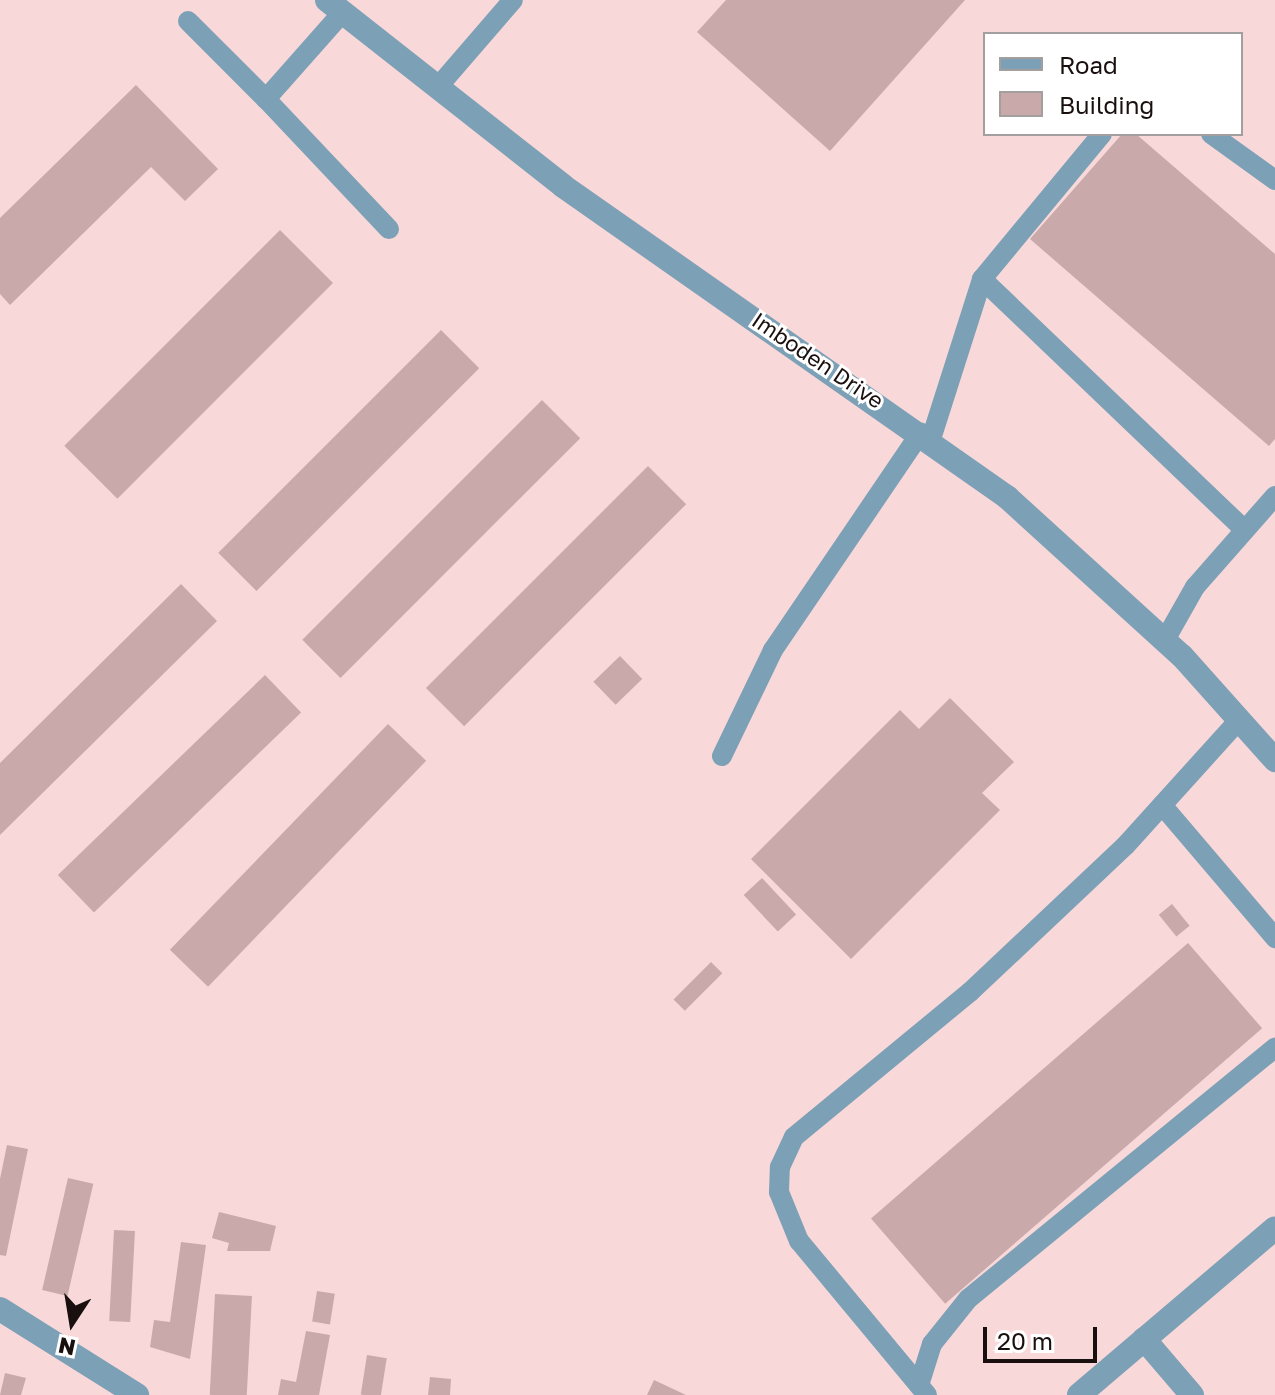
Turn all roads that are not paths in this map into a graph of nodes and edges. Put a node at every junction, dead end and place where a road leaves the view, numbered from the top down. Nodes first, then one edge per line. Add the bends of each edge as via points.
1 (513, 0) edge
2 (335, 6) edge
3 (188, 21) dead end
4 (437, 88) junction
5 (266, 99) junction
6 (1100, 136) edge
7 (1214, 136) edge
8 (1275, 180) edge
9 (389, 229) dead end
10 (982, 279) junction
11 (926, 435) junction
12 (1275, 496) edge
13 (1244, 529) junction
14 (1165, 640) junction
15 (1239, 720) junction
16 (722, 756) dead end
17 (1275, 760) edge
18 (1162, 805) junction
19 (1275, 938) edge
20 (1275, 1048) edge
21 (1275, 1228) edge
22 (0, 1309) edge
23 (1144, 1339) junction
24 (923, 1390) edge
25 (137, 1395) edge
26 (1079, 1395) edge
27 (1192, 1395) edge

1 - 4 lane
2 - 4 street, Imboden Drive
2 - 5 lane
3 - 5 lane
4 - 11 street, Imboden Drive via 563,186
5 - 9 lane
6 - 10 lane
7 - 8 lane
10 - 11 lane
10 - 13 lane
11 - 14 street, Imboden Drive via 1087,565
11 - 16 lane via 773,650
12 - 13 lane
13 - 14 lane via 1195,587
14 - 15 street, Imboden Drive
15 - 17 street, Imboden Drive
15 - 18 lane
18 - 19 lane
18 - 24 lane via 970,992 794,1137 780,1167 779,1192 799,1241
20 - 24 lane via 968,1299 932,1344
21 - 23 street
22 - 25 street
23 - 26 street
23 - 27 street

